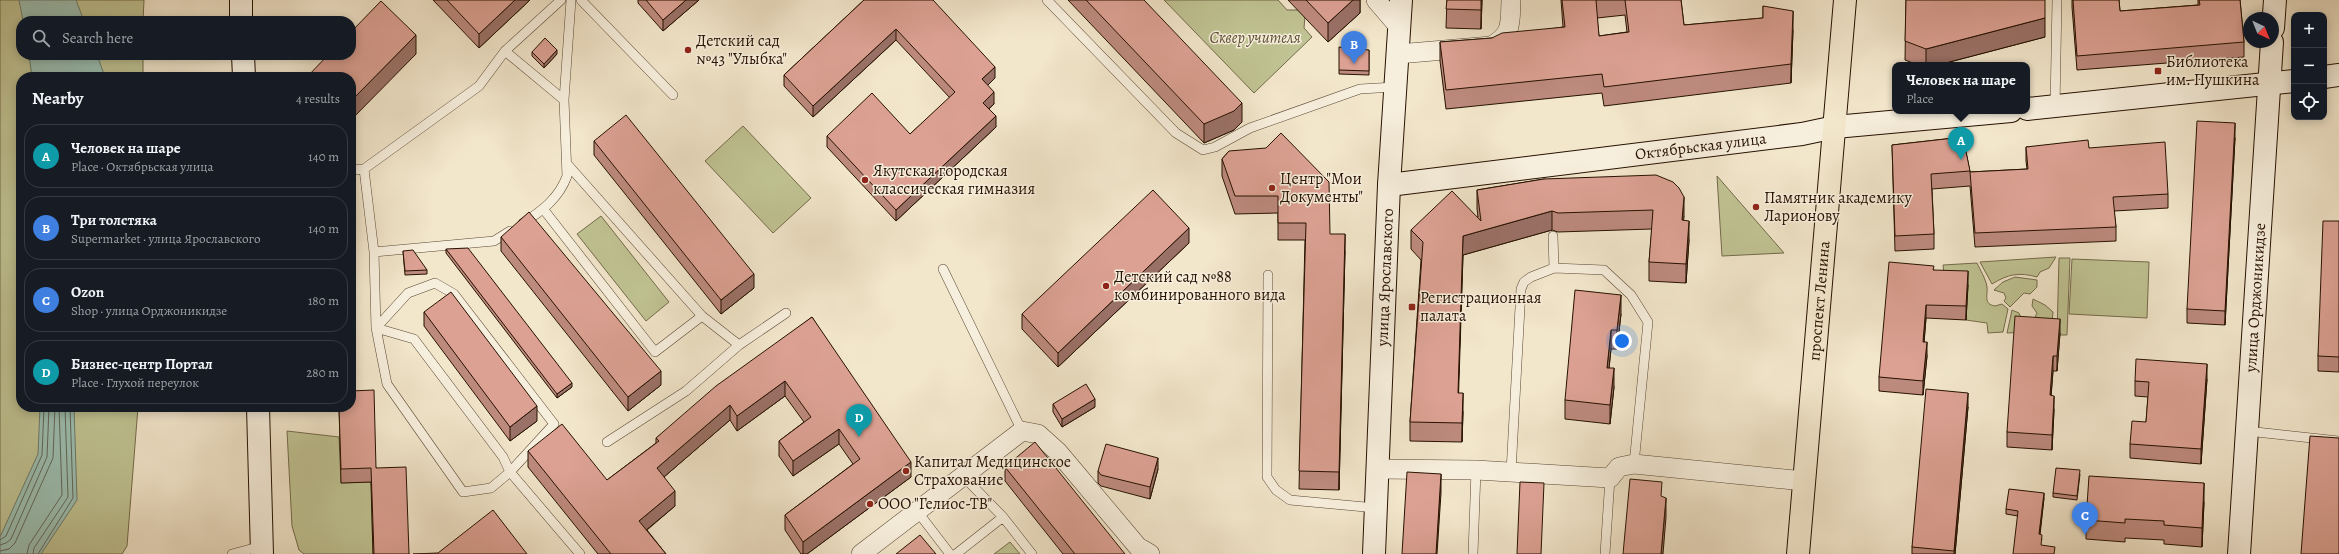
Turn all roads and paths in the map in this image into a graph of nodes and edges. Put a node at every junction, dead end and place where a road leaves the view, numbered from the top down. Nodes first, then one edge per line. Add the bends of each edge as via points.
1 (561, 0) edge
2 (571, 0) edge
3 (581, 0) edge
4 (1047, 0) edge
5 (1376, 0) edge
6 (1401, 0) edge
7 (1511, 0) edge
8 (1845, 0) edge
9 (2057, 0) edge
10 (2275, 0) edge
11 (2274, 12) edge
12 (1400, 28) junction
13 (2272, 48) edge
14 (505, 51) junction
15 (1398, 54) junction
16 (243, 60) edge
17 (244, 72) edge
18 (2339, 76) edge
19 (2327, 77) edge
20 (2291, 81) edge
21 (2269, 83) junction
22 (1396, 86) junction
23 (673, 95) dead end
24 (564, 100) junction
25 (2055, 107) junction
26 (2030, 109) edge
27 (1980, 114) edge
28 (1835, 128) junction
29 (568, 165) junction
30 (364, 169) junction
31 (356, 170) edge
32 (1389, 185) junction
33 (544, 210) junction
34 (1553, 236) dead end
35 (374, 252) junction
36 (1554, 268) junction
37 (943, 269) dead end
38 (1268, 275) dead end
39 (786, 313) dead end
40 (702, 316) junction
41 (376, 328) junction
42 (740, 345) junction
43 (258, 412) edge
44 (1022, 431) junction
45 (2247, 432) junction
46 (2339, 441) edge
47 (607, 442) dead end
48 (1634, 464) junction
49 (1378, 469) junction
50 (1476, 470) junction
51 (510, 472) junction
52 (1511, 472) junction
53 (962, 476) junction
54 (1610, 478) junction
55 (1804, 481) junction
56 (1376, 508) junction
57 (917, 511) junction
58 (1003, 516) junction
59 (264, 551) edge
60 (232, 554) edge
61 (580, 554) edge
62 (861, 554) edge
63 (950, 554) edge
64 (956, 554) edge
65 (1032, 554) edge
66 (1150, 554) edge
67 (1374, 554) edge
68 (1473, 554) edge
69 (1605, 554) edge
70 (1798, 554) edge
71 (2239, 554) edge

1 - 14 lane
2 - 24 lane
3 - 23 lane
4 - 22 lane via 1176,133 1203,150 1215,147 1250,128 1360,89
5 - 12 street
6 - 12 street, улица Ярославского
7 - 15 street via 1510,26 1503,40 1491,46
8 - 28 main road, проспект Ленина
9 - 25 lane
10 - 11 street
12 - 15 street, улица Ярославского
13 - 21 street, улица Орджоникидзе
14 - 24 lane
14 - 30 lane via 479,86
15 - 22 street, улица Ярославского
16 - 17 street
18 - 19 street
20 - 21 street
21 - 25 street
21 - 45 street, улица Орджоникидзе
22 - 32 street, улица Ярославского
24 - 29 lane
25 - 26 street
27 - 28 street, Октябрьская улица
28 - 32 street, Октябрьская улица via 1548,169
28 - 55 main road, проспект Ленина
29 - 33 lane via 563,186
29 - 40 lane
30 - 31 lane
30 - 35 lane
32 - 49 street, улица Ярославского
33 - 35 lane via 494,241
33 - 40 lane via 655,352
34 - 36 lane
35 - 41 lane
36 - 48 lane via 1604,270 1631,295 1648,322
36 - 52 lane via 1531,277 1524,282 1521,289
37 - 44 lane
38 - 56 lane via 1267,477 1276,490 1290,500
39 - 42 lane
40 - 42 lane
41 - 51 lane via 414,339 503,457
41 - 51 lane via 387,384 463,492 490,488
41 - 51 lane via 408,293 435,284 454,294 554,424
42 - 47 lane via 686,391
43 - 59 street
44 - 53 street
44 - 66 street via 1038,434 1058,452 1138,547
45 - 46 lane
45 - 71 street, улица Орджоникидзе
48 - 54 street via 1619,466
48 - 55 street
49 - 50 street
49 - 56 street, улица Ярославского
50 - 52 street
50 - 68 lane
51 - 61 lane
52 - 54 street
53 - 57 street
53 - 58 lane
54 - 69 lane
55 - 70 main road, проспект Ленина
56 - 67 street, улица Ярославского
57 - 62 street
57 - 63 lane
58 - 64 lane
58 - 65 lane
59 - 60 lane

